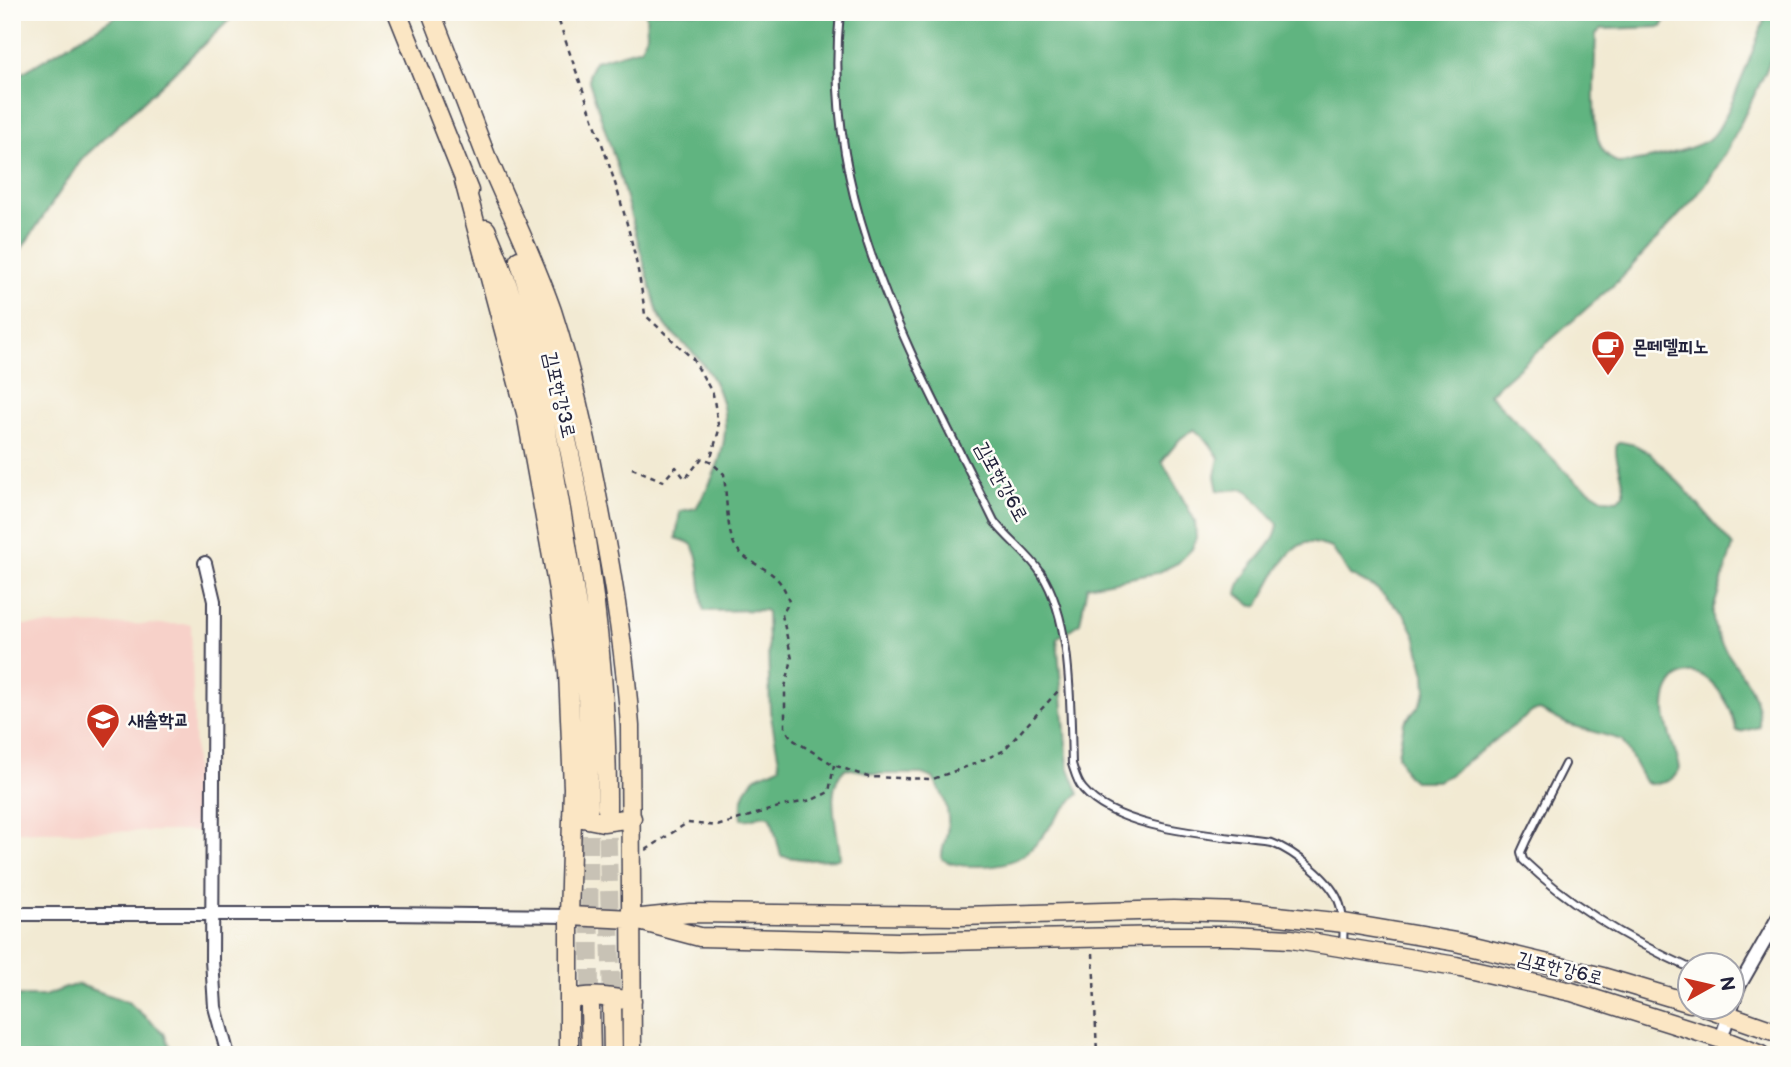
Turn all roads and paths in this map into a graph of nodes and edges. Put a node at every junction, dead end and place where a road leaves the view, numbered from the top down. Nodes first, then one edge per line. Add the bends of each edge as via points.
1 (397, 12) edge
2 (431, 12) edge
3 (556, 12) edge
4 (839, 12) edge
5 (488, 159) junction
6 (464, 181) junction
7 (710, 461) junction
8 (632, 468) dead end
9 (205, 563) dead end
10 (1068, 681) junction
11 (1565, 764) dead end
12 (834, 765) junction
13 (589, 808) tunnel mouth
14 (607, 810) tunnel mouth
15 (572, 816) junction
16 (632, 818) junction
17 (646, 850) dead end
18 (12, 914) edge
19 (213, 914) junction
20 (569, 916) junction
21 (1779, 916) edge
22 (632, 919) junction
23 (1344, 923) junction
24 (1775, 933) edge
25 (1092, 937) junction
26 (1342, 946) junction
27 (1676, 962) edge
28 (1746, 972) edge
29 (1676, 999) edge
30 (569, 1000) junction
31 (632, 1001) junction
32 (612, 1003) tunnel mouth
33 (590, 1007) tunnel mouth
34 (1727, 1021) edge
35 (1746, 1021) edge
36 (1779, 1033) edge
37 (1721, 1039) junction
38 (228, 1055) edge
39 (569, 1055) edge
40 (591, 1055) edge
41 (613, 1055) edge
42 (632, 1055) edge
43 (1097, 1055) edge
44 (1761, 1055) edge

1 - 6 street, 김포한강3로
2 - 5 street, 김포한강3로
3 - 7 path via 620,198 645,315 693,359 713,394 719,430
4 - 10 lane, 김포한강6로 via 839,122 868,250 888,304 994,521 1031,559 1049,587
5 - 14 street, 김포한강3로 via 557,392 575,485 604,682
5 - 16 street via 551,309 592,467 626,672
6 - 13 street, 김포한강3로 via 498,257 540,395 586,680
6 - 15 street via 526,413 558,590 568,673
7 - 8 path via 702,458 685,479 676,467 663,481
7 - 12 path via 724,474 734,544 771,572 786,591 789,602 782,615 792,659 785,687 785,728 792,739
9 - 19 street via 214,601
10 - 12 path via 1003,751 964,768 933,779 868,778
10 - 23 lane, 김포한강6로 via 1072,764 1083,790 1124,815 1162,828 1282,847 1325,882 1340,902
11 - 27 lane via 1521,852 1523,860 1621,934
12 - 17 path via 829,792 812,800 717,826 687,823
15 - 16 street via 603,822
15 - 20 street
16 - 22 street
18 - 19 street
19 - 20 street
19 - 38 street via 215,1007
20 - 22 street, 김포한강6로
20 - 30 street
21 - 24 street
22 - 23 street, 김포한강6로 via 690,913 960,916 1173,910
22 - 25 street, 김포한강6로 via 700,937 924,942
22 - 31 street
23 - 26 lane, 김포한강6로
23 - 29 street, 김포한강6로 via 1508,953
24 - 28 street
25 - 26 street, 김포한강6로 via 1232,936
25 - 43 path
26 - 37 street, 김포한강6로 via 1572,992
30 - 31 street via 605,996
30 - 39 street
31 - 42 street
32 - 41 street
33 - 40 street
34 - 37 street
35 - 36 street
37 - 44 street, 김포한강6로

